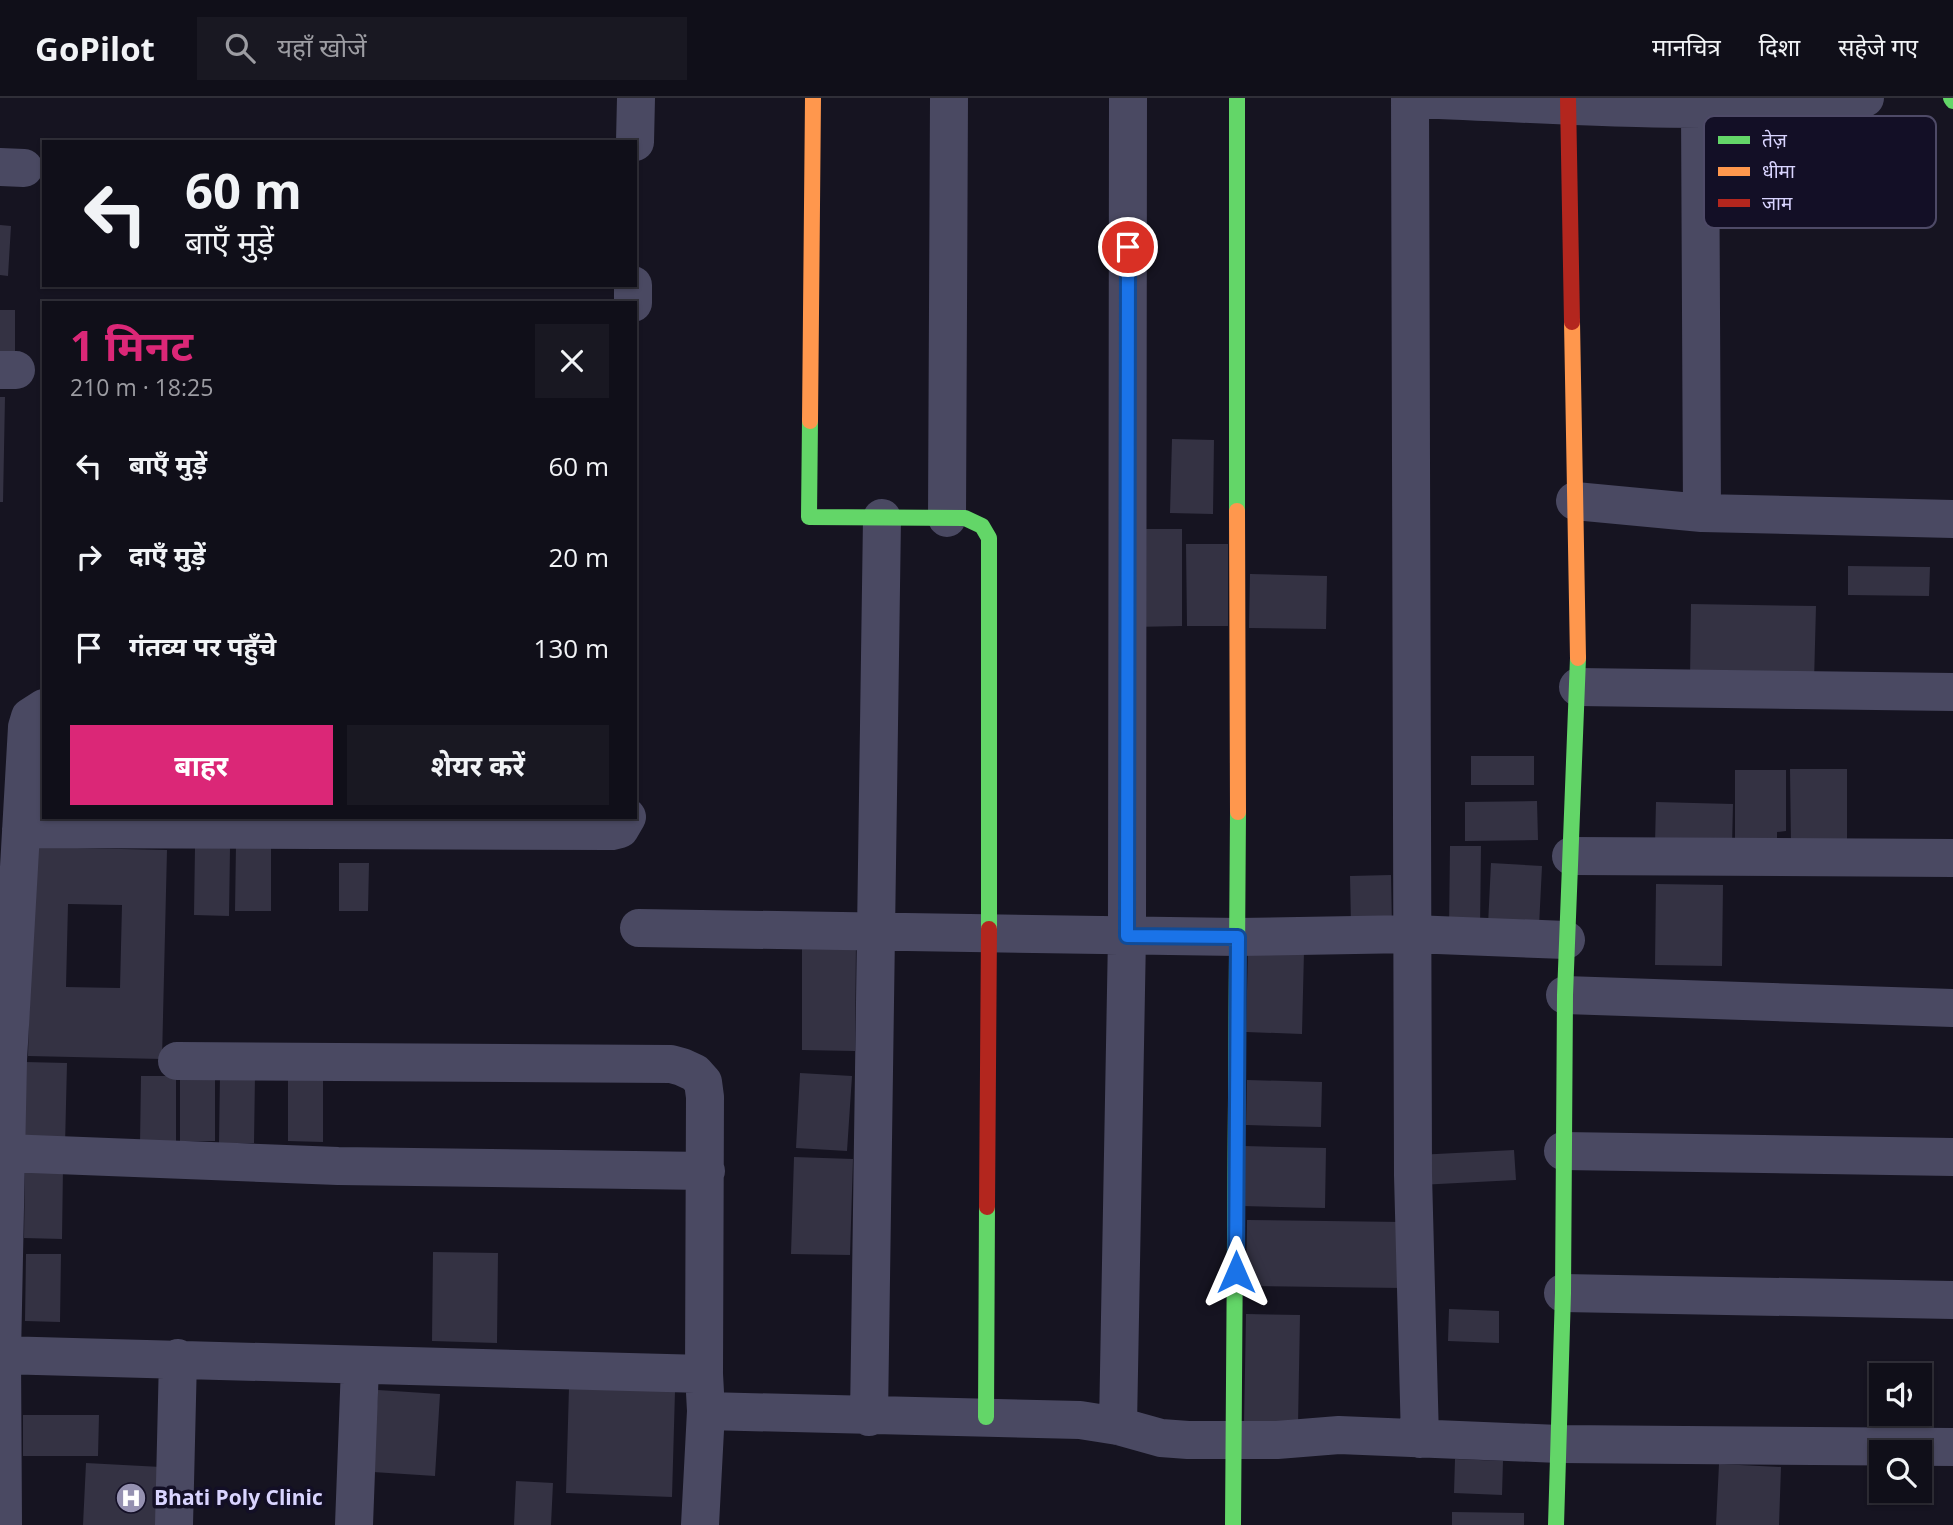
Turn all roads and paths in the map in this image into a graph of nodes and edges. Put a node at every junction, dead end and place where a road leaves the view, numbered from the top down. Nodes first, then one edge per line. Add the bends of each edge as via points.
1 (636, 98) edge
2 (813, 98) edge
3 (949, 98) edge
4 (1128, 98) edge
5 (1237, 98) edge
6 (1410, 98) edge
7 (1865, 98) edge
8 (1568, 101) edge
9 (1700, 110) junction
10 (635, 140) edge
11 (1575, 501) junction
12 (1703, 513) junction
13 (882, 518) junction
14 (947, 518) junction
15 (1953, 519) edge
16 (1578, 687) junction
17 (1953, 692) edge
18 (42, 709) edge
19 (626, 819) edge
20 (21, 828) junction
21 (1571, 856) junction
22 (1953, 858) edge
23 (639, 928) dead end
24 (877, 931) junction
25 (989, 933) junction
26 (1412, 934) junction
27 (1127, 936) junction
28 (1238, 937) junction
29 (1566, 940) junction
30 (1565, 995) junction
31 (1953, 1007) edge
32 (177, 1061) dead end
33 (1563, 1151) junction
34 (6, 1153) junction
35 (1953, 1157) edge
36 (706, 1171) junction
37 (1563, 1293) junction
38 (1953, 1300) edge
39 (1, 1355) edge
40 (178, 1358) junction
41 (360, 1366) junction
42 (704, 1374) junction
43 (706, 1411) junction
44 (870, 1417) junction
45 (986, 1417) junction
46 (1118, 1426) junction
47 (1235, 1439) junction
48 (1420, 1439) junction
49 (1559, 1444) junction
50 (1953, 1447) edge
51 (3, 1525) edge
52 (174, 1525) edge
53 (354, 1525) edge
54 (700, 1525) edge
55 (1233, 1525) edge
56 (1556, 1525) edge

1 - 10 street
2 - 13 street via 809,517
3 - 14 street
4 - 27 street
5 - 28 street
6 - 8 street
6 - 26 street
7 - 9 street via 1808,107
8 - 9 street
8 - 11 street
9 - 12 street
11 - 12 street
11 - 16 street
12 - 15 street
13 - 14 street
13 - 24 street
14 - 25 street via 977,521 985,526 991,544
16 - 17 street
16 - 21 street
18 - 20 street via 30,718 27,727
19 - 20 street via 620,829 595,831
20 - 34 street
21 - 22 street
21 - 29 street
23 - 24 street
24 - 25 street
24 - 44 street
25 - 27 street
25 - 45 street
26 - 28 street
26 - 29 street
26 - 48 street
27 - 28 street
27 - 46 street
28 - 47 street
29 - 30 street
30 - 31 street
30 - 33 street
32 - 36 street via 682,1066 703,1082
33 - 35 street
33 - 37 street
34 - 36 street via 338,1166
34 - 39 street
36 - 42 street
37 - 38 street
37 - 49 street
39 - 40 street
39 - 51 street
40 - 41 street
40 - 52 street
41 - 42 street
41 - 53 street
42 - 43 street
43 - 44 street
43 - 54 street
44 - 45 street
45 - 46 street
46 - 47 street via 1161,1438
47 - 48 street via 1339,1435
47 - 55 street
48 - 49 street
49 - 50 street
49 - 56 street

